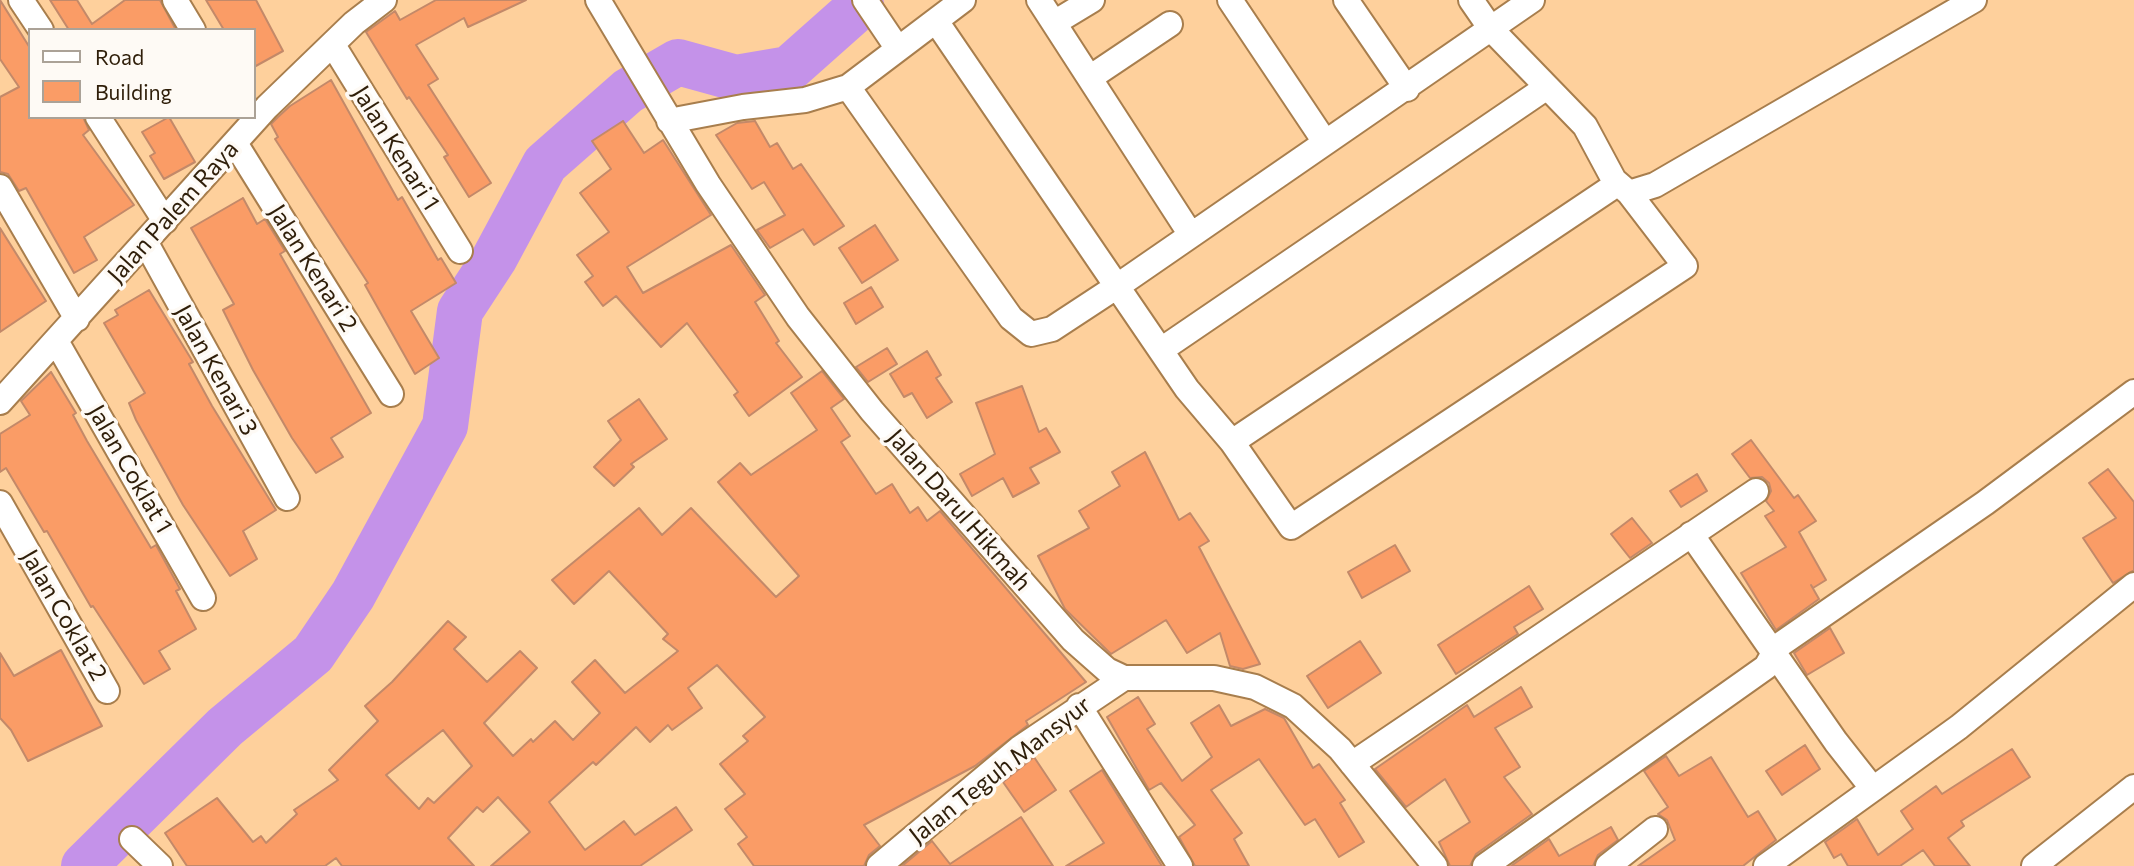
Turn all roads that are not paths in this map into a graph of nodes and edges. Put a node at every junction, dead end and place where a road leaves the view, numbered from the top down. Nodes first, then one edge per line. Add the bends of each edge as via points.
1 (21, 0) edge
2 (175, 0) edge
3 (384, 0) edge
4 (598, 0) edge
5 (865, 0) edge
6 (963, 0) edge
7 (1039, 0) edge
8 (1091, 0) edge
9 (1230, 0) edge
10 (1346, 0) edge
11 (1472, 0) edge
12 (1532, 0) edge
13 (1974, 0) edge
14 (936, 21) junction
15 (1054, 23) junction
16 (1170, 24) dead end
17 (40, 28) edge
18 (192, 28) edge
19 (1491, 29) junction
20 (333, 46) junction
21 (898, 49) junction
22 (1091, 77) junction
23 (1547, 86) junction
24 (848, 87) junction
25 (1407, 89) junction
26 (665, 113) junction
27 (256, 118) edge
28 (98, 119) edge
29 (244, 129) edge
30 (1325, 142) junction
31 (0, 187) edge
32 (1623, 188) junction
33 (165, 221) junction
34 (1191, 234) junction
35 (146, 243) junction
36 (460, 251) dead end
37 (1119, 285) junction
38 (77, 319) junction
39 (56, 341) junction
40 (1161, 350) junction
41 (3, 392) edge
42 (2134, 392) edge
43 (391, 394) dead end
44 (1232, 442) junction
45 (1756, 491) dead end
46 (286, 498) dead end
47 (0, 503) edge
48 (1691, 534) junction
49 (2134, 585) edge
50 (203, 598) dead end
51 (1772, 653) junction
52 (1124, 678) junction
53 (107, 691) dead end
54 (1079, 706) junction
55 (1352, 764) junction
56 (2134, 787) edge
57 (1873, 789) junction
58 (1655, 829) dead end
59 (132, 839) dead end
60 (884, 864) edge
61 (160, 866) edge
62 (1180, 866) edge
63 (1435, 866) edge
64 (1485, 866) edge
65 (1608, 866) edge
66 (1766, 866) edge
67 (2034, 866) edge

1 - 17 street
2 - 18 street
3 - 20 street, Jalan Palem Raya
4 - 26 street, Jalan Darul Hikmah
5 - 21 street
6 - 14 street
7 - 15 street
8 - 15 street
9 - 30 street
10 - 25 street
11 - 19 street
12 - 19 street
13 - 32 street via 1655,185
14 - 21 street
14 - 37 street
15 - 22 street
16 - 22 street
19 - 23 street
19 - 25 street
20 - 27 street, Jalan Palem Raya
20 - 36 street, Jalan Kenari 1
21 - 24 street
22 - 34 street
23 - 32 street via 1585,126
23 - 40 street
24 - 26 street via 805,100
24 - 37 street via 1019,327 1031,334 1052,329
25 - 30 street
26 - 52 street, Jalan Darul Hikmah via 778,288 872,411 1073,640 1107,670
28 - 33 street
29 - 33 street, Jalan Palem Raya
29 - 43 street, Jalan Kenari 2
30 - 34 street
31 - 38 street
32 - 44 street
32 - 44 street via 1685,265 1291,527
33 - 35 street, Jalan Palem Raya
34 - 37 street
35 - 38 street, Jalan Palem Raya
35 - 46 street, Jalan Kenari 3
37 - 40 street
38 - 39 street, Jalan Palem Raya
39 - 41 street, Jalan Palem Raya
39 - 50 street, Jalan Coklat 1
40 - 44 street
42 - 51 street
45 - 48 street
47 - 53 street, Jalan Coklat 2
48 - 51 street
48 - 55 street
49 - 57 street via 2017,682
51 - 57 street
51 - 64 street via 1766,667
52 - 54 street, Jalan Teguh Mansyur
52 - 55 street via 1214,678 1255,687 1310,719
54 - 60 street, Jalan Teguh Mansyur via 966,791
54 - 62 street
55 - 63 street
56 - 67 street
57 - 66 street
58 - 65 street
59 - 61 street

